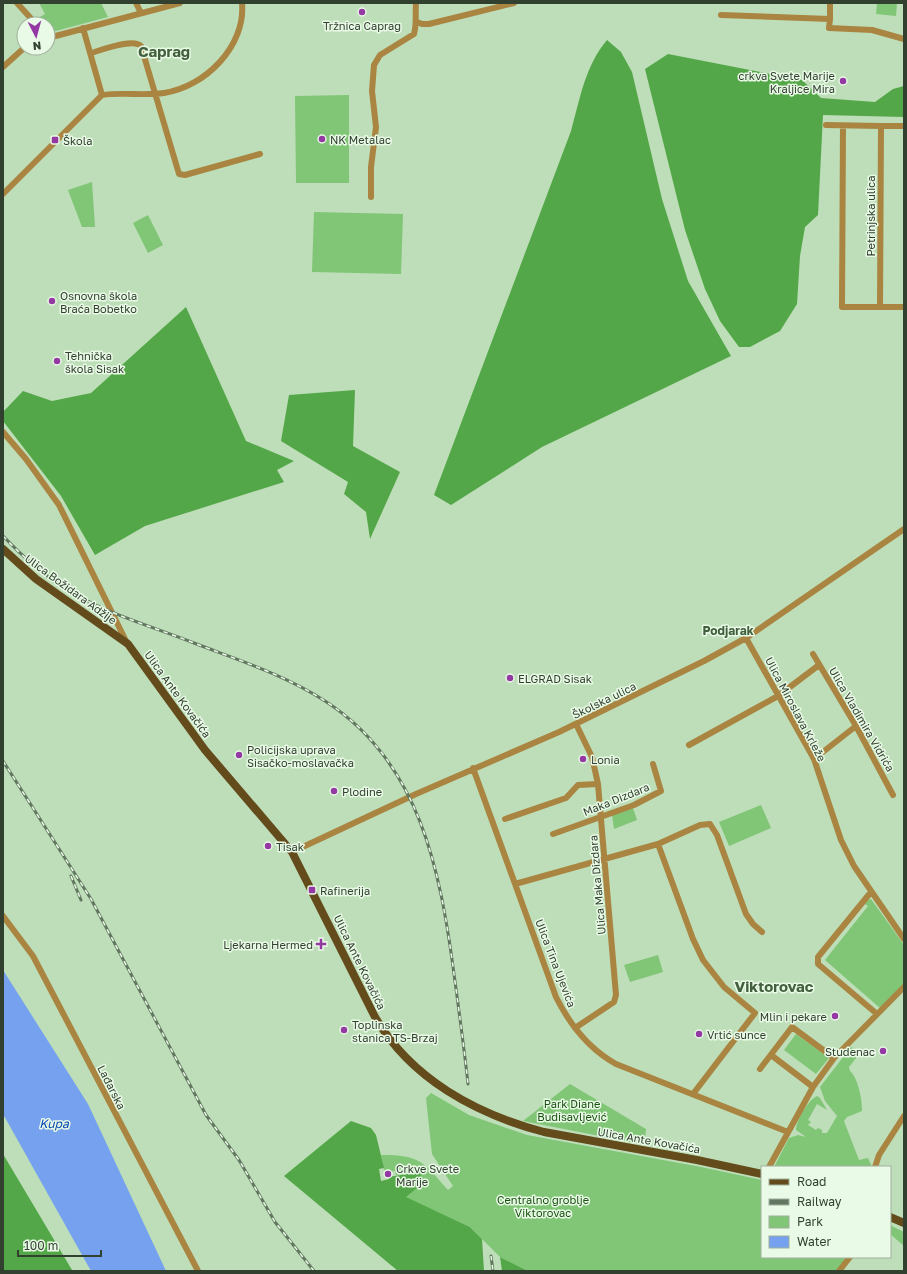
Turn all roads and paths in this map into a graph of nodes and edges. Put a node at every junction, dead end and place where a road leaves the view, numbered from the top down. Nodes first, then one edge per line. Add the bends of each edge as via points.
1 (17, 3) edge
2 (136, 3) edge
3 (180, 3) edge
4 (242, 3) edge
5 (416, 3) edge
6 (514, 3) edge
7 (830, 3) edge
8 (487, 6) edge
9 (141, 13) junction
10 (721, 15) dead end
11 (29, 16) edge
12 (830, 19) junction
13 (417, 22) junction
14 (83, 28) junction
15 (56, 36) edge
16 (904, 39) edge
17 (91, 54) junction
18 (16, 55) edge
19 (3, 67) edge
20 (154, 94) junction
21 (102, 95) junction
22 (826, 126) dead end
23 (843, 126) junction
24 (881, 126) junction
25 (904, 126) edge
26 (260, 154) dead end
27 (3, 194) edge
28 (370, 197) dead end
29 (880, 307) junction
30 (904, 307) edge
31 (3, 432) edge
32 (904, 529) edge
33 (3, 549) edge
34 (746, 638) junction
35 (128, 644) junction
36 (813, 654) dead end
37 (819, 665) junction
38 (778, 696) junction
39 (576, 724) junction
40 (856, 726) junction
41 (690, 745) dead end
42 (814, 759) junction
43 (653, 764) dead end
44 (474, 768) junction
45 (598, 784) junction
46 (893, 795) dead end
47 (601, 816) junction
48 (505, 819) dead end
49 (553, 834) dead end
50 (658, 844) junction
51 (292, 852) junction
52 (605, 858) junction
53 (515, 884) junction
54 (871, 892) junction
55 (3, 916) edge
56 (762, 932) dead end
57 (904, 939) edge
58 (904, 987) edge
59 (876, 1014) junction
60 (575, 1028) junction
61 (770, 1056) junction
62 (834, 1058) junction
63 (760, 1069) dead end
64 (813, 1087) junction
65 (693, 1094) junction
66 (904, 1116) edge
67 (788, 1132) junction
68 (770, 1166) edge
69 (875, 1166) edge
70 (761, 1174) edge
71 (891, 1218) edge
72 (904, 1223) edge
73 (849, 1258) edge
74 (198, 1271) edge
75 (839, 1271) edge

1 - 11 street
2 - 9 street
3 - 9 street
4 - 20 street via 241,20 236,36 212,70 187,86
5 - 13 street
6 - 8 street
7 - 12 street
8 - 13 street via 425,24
9 - 14 street
10 - 12 street
12 - 16 street via 830,28 872,30
13 - 28 street via 412,37 380,55 374,65 372,91 376,127
14 - 15 street
14 - 17 street
17 - 20 street via 136,42 139,44
17 - 21 street
18 - 19 street
20 - 21 street
20 - 26 street via 179,174 185,175
21 - 27 street
22 - 23 street
23 - 24 street
23 - 29 street via 842,307
24 - 25 street
24 - 29 street, Petrinjska ulica
29 - 30 street
31 - 35 street via 59,505
32 - 34 street, Školska ulica
33 - 35 main road, Ulica Božidara Adžije via 36,579
34 - 38 street, Ulica Miroslava Krleže
34 - 39 street, Školska ulica
35 - 51 main road, Ulica Ante Kovačića via 205,750
36 - 37 street, Ulica Vladimira Vidrića
37 - 38 street
37 - 40 street, Ulica Vladimira Vidrića
38 - 41 street
38 - 42 street, Ulica Miroslava Krleže
39 - 44 street, Školska ulica via 528,747
39 - 45 street, Ulica Maka Dizdara via 592,757
40 - 42 street
40 - 46 street, Ulica Vladimira Vidrića
42 - 54 street, Ulica Miroslava Krleže via 841,840
43 - 47 street, Maka Dizdara via 661,790 634,805
44 - 51 street, Školska ulica
44 - 53 street, Ulica Tina Ujevića
45 - 47 street, Ulica Maka Dizdara
45 - 48 street, Maka Dizdara via 578,785 566,798
47 - 49 street, Maka Dizdara
47 - 52 street, Ulica Maka Dizdara
50 - 52 street
50 - 56 street via 700,825 710,824 717,834 746,914
50 - 65 street via 703,960 724,987 755,1013
51 - 70 main road, Ulica Ante Kovačića via 381,1028 401,1054 429,1080 490,1114 522,1126
52 - 53 street
52 - 60 street, Ulica Maka Dizdara via 616,999
53 - 60 street, Ulica Tina Ujevića via 556,997
54 - 57 street, Ulica Miroslava Krleže
54 - 59 street via 818,957 818,964
55 - 74 street, Lađarska via 33,956
58 - 59 street
59 - 62 street
60 - 65 street, Ulica Tina Ujevića via 606,1058
61 - 62 street via 792,1027
61 - 63 street
61 - 64 street
62 - 64 street
64 - 67 street
65 - 67 street, Ulica Tina Ujevića
66 - 69 street via 879,1155
67 - 68 street
71 - 72 main road
73 - 75 street

